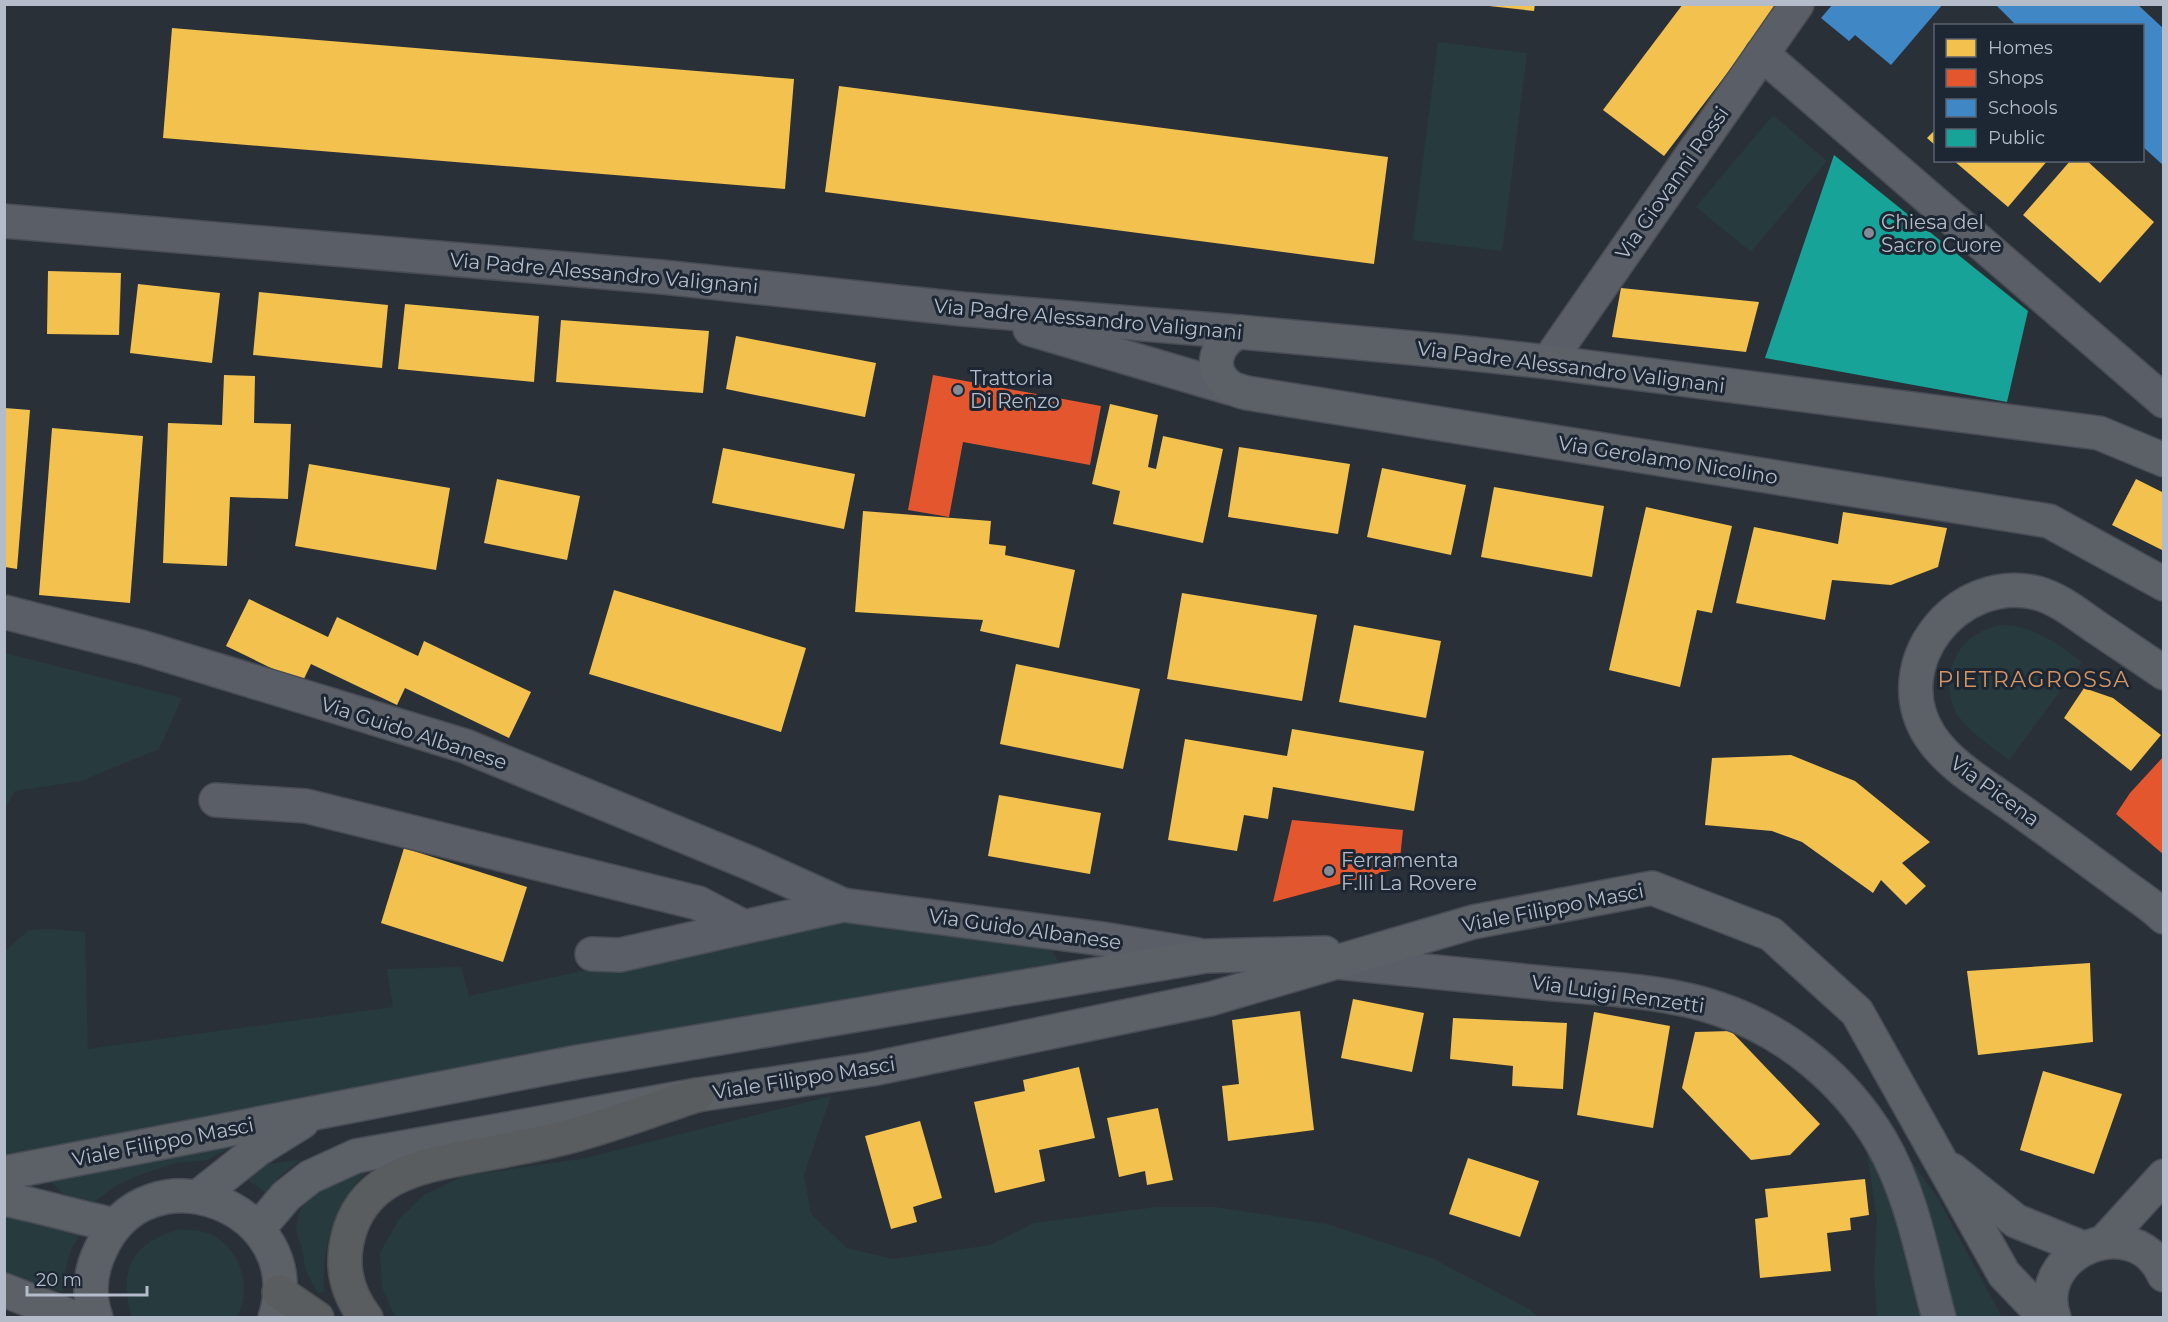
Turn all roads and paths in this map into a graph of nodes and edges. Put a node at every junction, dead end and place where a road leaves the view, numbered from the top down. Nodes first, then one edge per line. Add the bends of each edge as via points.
1 (1797, 4) edge
2 (1762, 54) junction
3 (4, 221) edge
4 (962, 309) junction
5 (1240, 332) junction
6 (1548, 362) junction
7 (1230, 388) junction
8 (2163, 401) edge
9 (2163, 460) edge
10 (2163, 584) edge
11 (4, 612) edge
12 (2163, 673) edge
13 (216, 800) dead end
14 (843, 905) junction
15 (2163, 917) edge
16 (744, 927) junction
17 (1369, 952) junction
18 (592, 954) dead end
19 (1206, 956) junction
20 (1335, 962) junction
21 (697, 1095) junction
22 (321, 1111) junction
23 (1939, 1160) junction
24 (4, 1173) edge
25 (2163, 1176) edge
26 (199, 1196) junction
27 (4, 1199) edge
28 (116, 1225) junction
29 (258, 1229) junction
30 (2093, 1245) junction
31 (2163, 1269) edge
32 (4, 1290) edge
33 (277, 1305) edge
34 (75, 1317) edge
35 (96, 1317) edge
36 (317, 1317) edge
37 (366, 1317) edge
38 (1939, 1317) edge
39 (2046, 1317) edge
40 (2054, 1317) edge

1 - 2 street, Via Giovanni Rossi
2 - 6 street, Via Giovanni Rossi
2 - 8 street
3 - 4 street, Via Padre Alessandro Valignani via 662,277
4 - 5 street, Via Padre Alessandro Valignani
4 - 7 street
5 - 6 main road, Via Padre Alessandro Valignani
5 - 7 main road via 1221,345 1216,358 1219,374
6 - 9 main road, Via Padre Alessandro Valignani via 2098,433
7 - 10 main road, Via Gerolamo Nicolino via 2049,521
11 - 14 street, Via Guido Albanese via 141,647 465,746
12 - 15 main road, Via Picena via 2057,600 2014,590 1977,597 1948,616 1929,639 1919,663 1917,698 1929,734 1955,764
13 - 16 street via 306,806 698,903
14 - 16 street, Via Guido Albanese
14 - 19 street, Via Guido Albanese
16 - 18 street via 620,955
17 - 19 main road, Viale Filippo Masci
17 - 20 main road, Viale Filippo Masci
17 - 23 main road, Viale Filippo Masci via 1473,922 1652,888 1771,934 1857,1012
19 - 22 main road, Viale Filippo Masci via 610,1056
20 - 21 main road, Viale Filippo Masci via 1163,1009 872,1069
20 - 38 street, Via Luigi Renzetti via 1654,995 1719,1009 1776,1035 1816,1063 1841,1087 1881,1140 1906,1196
21 - 29 main road, Viale Filippo Masci via 356,1156 310,1177 286,1196
21 - 37 highway via 563,1138 421,1166 393,1178 363,1205 349,1231 345,1251 345,1275
22 - 24 main road, Viale Filippo Masci
22 - 26 main road, Viale Filippo Masci via 257,1150
23 - 30 main road, Viale Filippo Masci via 2016,1221
23 - 39 main road, Viale Filippo Masci via 2004,1274
25 - 30 main road
26 - 28 main road via 154,1200
26 - 29 main road via 221,1202
27 - 28 main road
28 - 35 main road via 94,1263 91,1286
29 - 33 main road via 278,1270
30 - 31 main road, Viale Filippo Masci via 2130,1245
30 - 40 main road via 2067,1260 2057,1276 2051,1294
32 - 34 main road
33 - 36 highway

